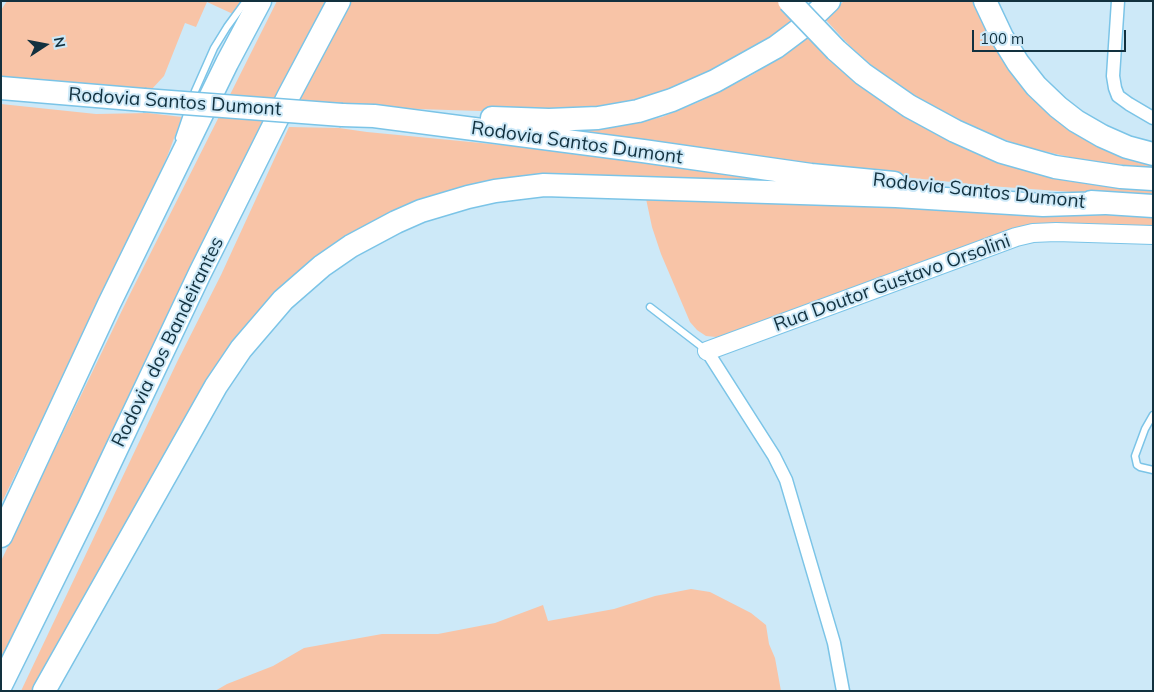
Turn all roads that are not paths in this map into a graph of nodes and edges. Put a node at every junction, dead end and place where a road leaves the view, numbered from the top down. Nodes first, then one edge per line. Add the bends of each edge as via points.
1 (246, 1) edge
2 (260, 1) edge
3 (339, 1) edge
4 (789, 1) edge
5 (829, 1) edge
6 (985, 1) edge
7 (1118, 1) edge
8 (1, 88) edge
9 (374, 116) junction
10 (1153, 118) edge
11 (177, 143) dead end
12 (175, 152) dead end
13 (1153, 154) edge
14 (1153, 179) edge
15 (167, 186) junction
16 (1105, 203) junction
17 (1153, 206) edge
18 (1153, 235) edge
19 (650, 307) dead end
20 (707, 351) junction
21 (1153, 415) edge
22 (1153, 470) edge
23 (1, 536) edge
24 (1, 684) edge
25 (44, 691) edge
26 (843, 691) edge

1 - 11 lane via 214,48
2 - 15 highway
3 - 24 highway, Rodovia dos Bandeirantes via 200,273
4 - 14 highway, Rodovia Santos Dumont, bridge via 863,74 955,131 1027,160 1071,170
5 - 9 highway via 800,29 748,63 672,100 638,110 598,118 550,120
6 - 13 highway via 1018,63 1058,107 1102,136
7 - 10 street via 1112,76 1118,96
8 - 9 highway, Rodovia Santos Dumont, bridge
9 - 16 highway, Rodovia Santos Dumont via 811,176
12 - 15 lane
15 - 23 highway
16 - 17 highway, Rodovia Santos Dumont
16 - 25 highway via 1043,205 896,196 544,185 468,197 396,222 351,246 311,275 276,308 241,349 216,386
18 - 20 street, Rua Doutor Gustavo Orsolini via 1056,232 1016,237
19 - 20 lane
20 - 26 street via 786,480 834,643
21 - 22 lane via 1135,461 1140,467

